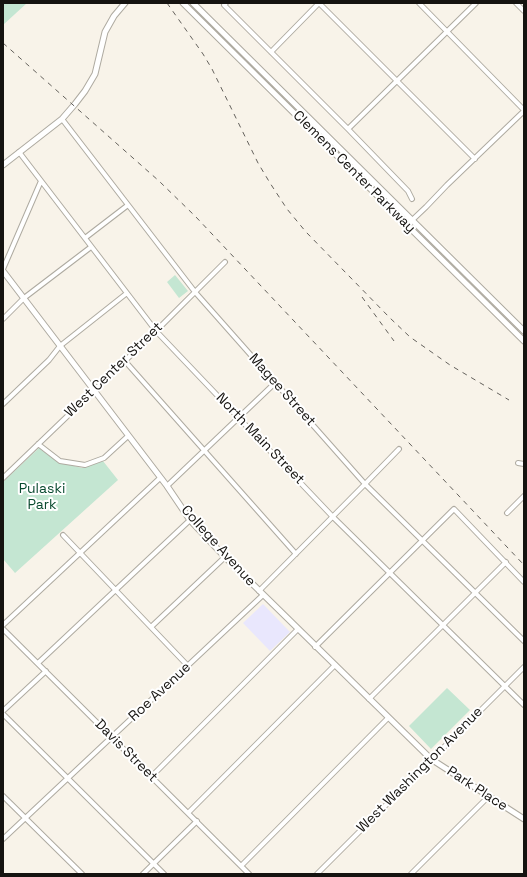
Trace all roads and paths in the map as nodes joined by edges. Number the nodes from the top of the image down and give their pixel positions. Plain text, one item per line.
1 (125, 3) edge
2 (183, 3) edge
3 (193, 3) edge
4 (319, 3) edge
5 (419, 3) edge
6 (476, 3) edge
7 (516, 3) edge
8 (225, 4) edge
9 (524, 11) edge
10 (447, 31) junction
11 (271, 52) junction
12 (397, 82) junction
13 (524, 111) edge
14 (62, 119) junction
15 (348, 129) junction
16 (19, 152) junction
17 (475, 158) junction
18 (3, 165) edge
19 (41, 181) junction
20 (412, 199) dead end
21 (128, 205) junction
22 (412, 220) junction
23 (407, 225) junction
24 (85, 238) junction
25 (91, 246) junction
26 (224, 262) dead end
27 (3, 270) edge
28 (194, 292) junction
29 (127, 293) junction
30 (24, 298) junction
31 (3, 319) edge
32 (156, 331) junction
33 (524, 331) edge
34 (524, 341) edge
35 (60, 346) junction
36 (124, 360) junction
37 (275, 383) junction
38 (93, 390) junction
39 (3, 404) edge
40 (239, 417) junction
41 (128, 436) junction
42 (38, 444) junction
43 (398, 449) dead end
44 (205, 450) junction
45 (518, 463) dead end
46 (524, 464) edge
47 (3, 478) edge
48 (160, 478) junction
49 (366, 484) junction
50 (167, 486) junction
51 (524, 496) edge
52 (507, 513) dead end
53 (334, 517) junction
54 (190, 520) junction
55 (63, 535) dead end
56 (422, 541) junction
57 (80, 553) junction
58 (296, 554) junction
59 (225, 558) junction
60 (506, 562) junction
61 (390, 572) junction
62 (524, 582) edge
63 (116, 590) junction
64 (261, 593) junction
65 (475, 593) junction
66 (3, 625) edge
67 (443, 625) junction
68 (151, 627) junction
69 (3, 629) edge
70 (298, 629) junction
71 (524, 642) edge
72 (315, 647) junction
73 (38, 663) junction
74 (335, 665) junction
75 (188, 666) junction
76 (524, 667) edge
77 (46, 671) junction
78 (505, 686) junction
79 (369, 699) junction
80 (524, 705) edge
81 (3, 712) edge
82 (388, 718) junction
83 (112, 737) junction
84 (430, 759) junction
85 (152, 776) junction
86 (68, 778) junction
87 (3, 796) edge
88 (489, 796) junction
89 (188, 813) junction
90 (26, 818) junction
91 (524, 819) edge
92 (197, 821) junction
93 (3, 838) edge
94 (154, 864) junction
95 (241, 866) junction
96 (82, 874) edge
97 (143, 874) edge
98 (164, 874) edge
99 (249, 874) edge
100 (317, 874) edge
101 (411, 874) edge

1 - 14 main road
2 - 23 main road, Clemens Center Parkway
3 - 22 main road, Clemens Center Parkway
4 - 11 street
4 - 12 street
5 - 10 street
6 - 10 street
7 - 9 street
8 - 11 street
10 - 12 street
10 - 13 street
11 - 15 street
12 - 15 street
12 - 17 street
13 - 17 street
14 - 16 main road
14 - 21 street, Magee Street
15 - 20 street
16 - 18 main road
16 - 19 street, North Main Street
17 - 22 street
19 - 24 street, North Main Street
19 - 27 street
21 - 24 street
21 - 28 street, Magee Street
22 - 23 street
22 - 33 main road, Clemens Center Parkway
23 - 34 main road, Clemens Center Parkway
24 - 25 street, North Main Street
25 - 29 street, North Main Street
25 - 30 street
26 - 28 street, West Center Street
27 - 30 main road, College Avenue
28 - 32 street, West Center Street
28 - 37 street, Magee Street
29 - 32 street, North Main Street
29 - 35 street
30 - 31 street
30 - 35 main road, College Avenue
32 - 36 street, West Center Street
32 - 40 street, North Main Street
35 - 38 main road, College Avenue
35 - 39 street
36 - 38 street, West Center Street
36 - 44 street
37 - 40 street
37 - 49 street, Magee Street
38 - 41 main road, College Avenue
38 - 42 street, West Center Street
40 - 44 street
40 - 53 street, North Main Street
41 - 42 street
41 - 48 main road, College Avenue
42 - 47 street, West Center Street
43 - 49 street, Roe Avenue
44 - 50 street
44 - 58 street
45 - 46 street
48 - 50 main road, College Avenue
48 - 57 street
49 - 53 street, Roe Avenue
49 - 56 street, Magee Street
50 - 54 main road, College Avenue
51 - 52 street
53 - 58 street, Roe Avenue
53 - 61 street, North Main Street
54 - 59 main road, College Avenue
54 - 63 street
55 - 57 street
56 - 60 street
56 - 61 street
56 - 65 street, Magee Street
57 - 63 street
57 - 66 street
58 - 64 street, Roe Avenue
59 - 64 main road, College Avenue
59 - 68 street
60 - 62 street
60 - 65 street
61 - 67 street, North Main Street
61 - 72 street
63 - 68 street
63 - 73 street
64 - 70 main road, College Avenue
64 - 75 street, Roe Avenue
65 - 67 street
65 - 71 street, Magee Street
67 - 78 street, North Main Street
67 - 79 street
68 - 75 street
69 - 73 street, Davis Street
70 - 72 main road, College Avenue
70 - 85 street
72 - 74 main road, College Avenue
73 - 77 street, Davis Street
74 - 79 main road, College Avenue
74 - 89 street
75 - 83 street, Roe Avenue
76 - 78 street, West Washington Avenue
77 - 81 street
77 - 83 street, Davis Street
78 - 80 street, North Main Street
78 - 84 street, West Washington Avenue
79 - 82 main road, College Avenue
81 - 86 street
82 - 84 main road, College Avenue
82 - 95 street
83 - 85 street, Davis Street
83 - 86 street, Roe Avenue
84 - 88 main road, Park Place
84 - 100 street, West Washington Avenue
85 - 89 street, Davis Street
86 - 90 street, Roe Avenue
86 - 94 street
87 - 90 street
88 - 91 main road, Park Place
88 - 101 street
89 - 92 street, Davis Street
90 - 93 street, Roe Avenue
90 - 96 street
92 - 94 street
92 - 95 street, Davis Street
94 - 97 street
94 - 98 street
95 - 99 street, Davis Street

